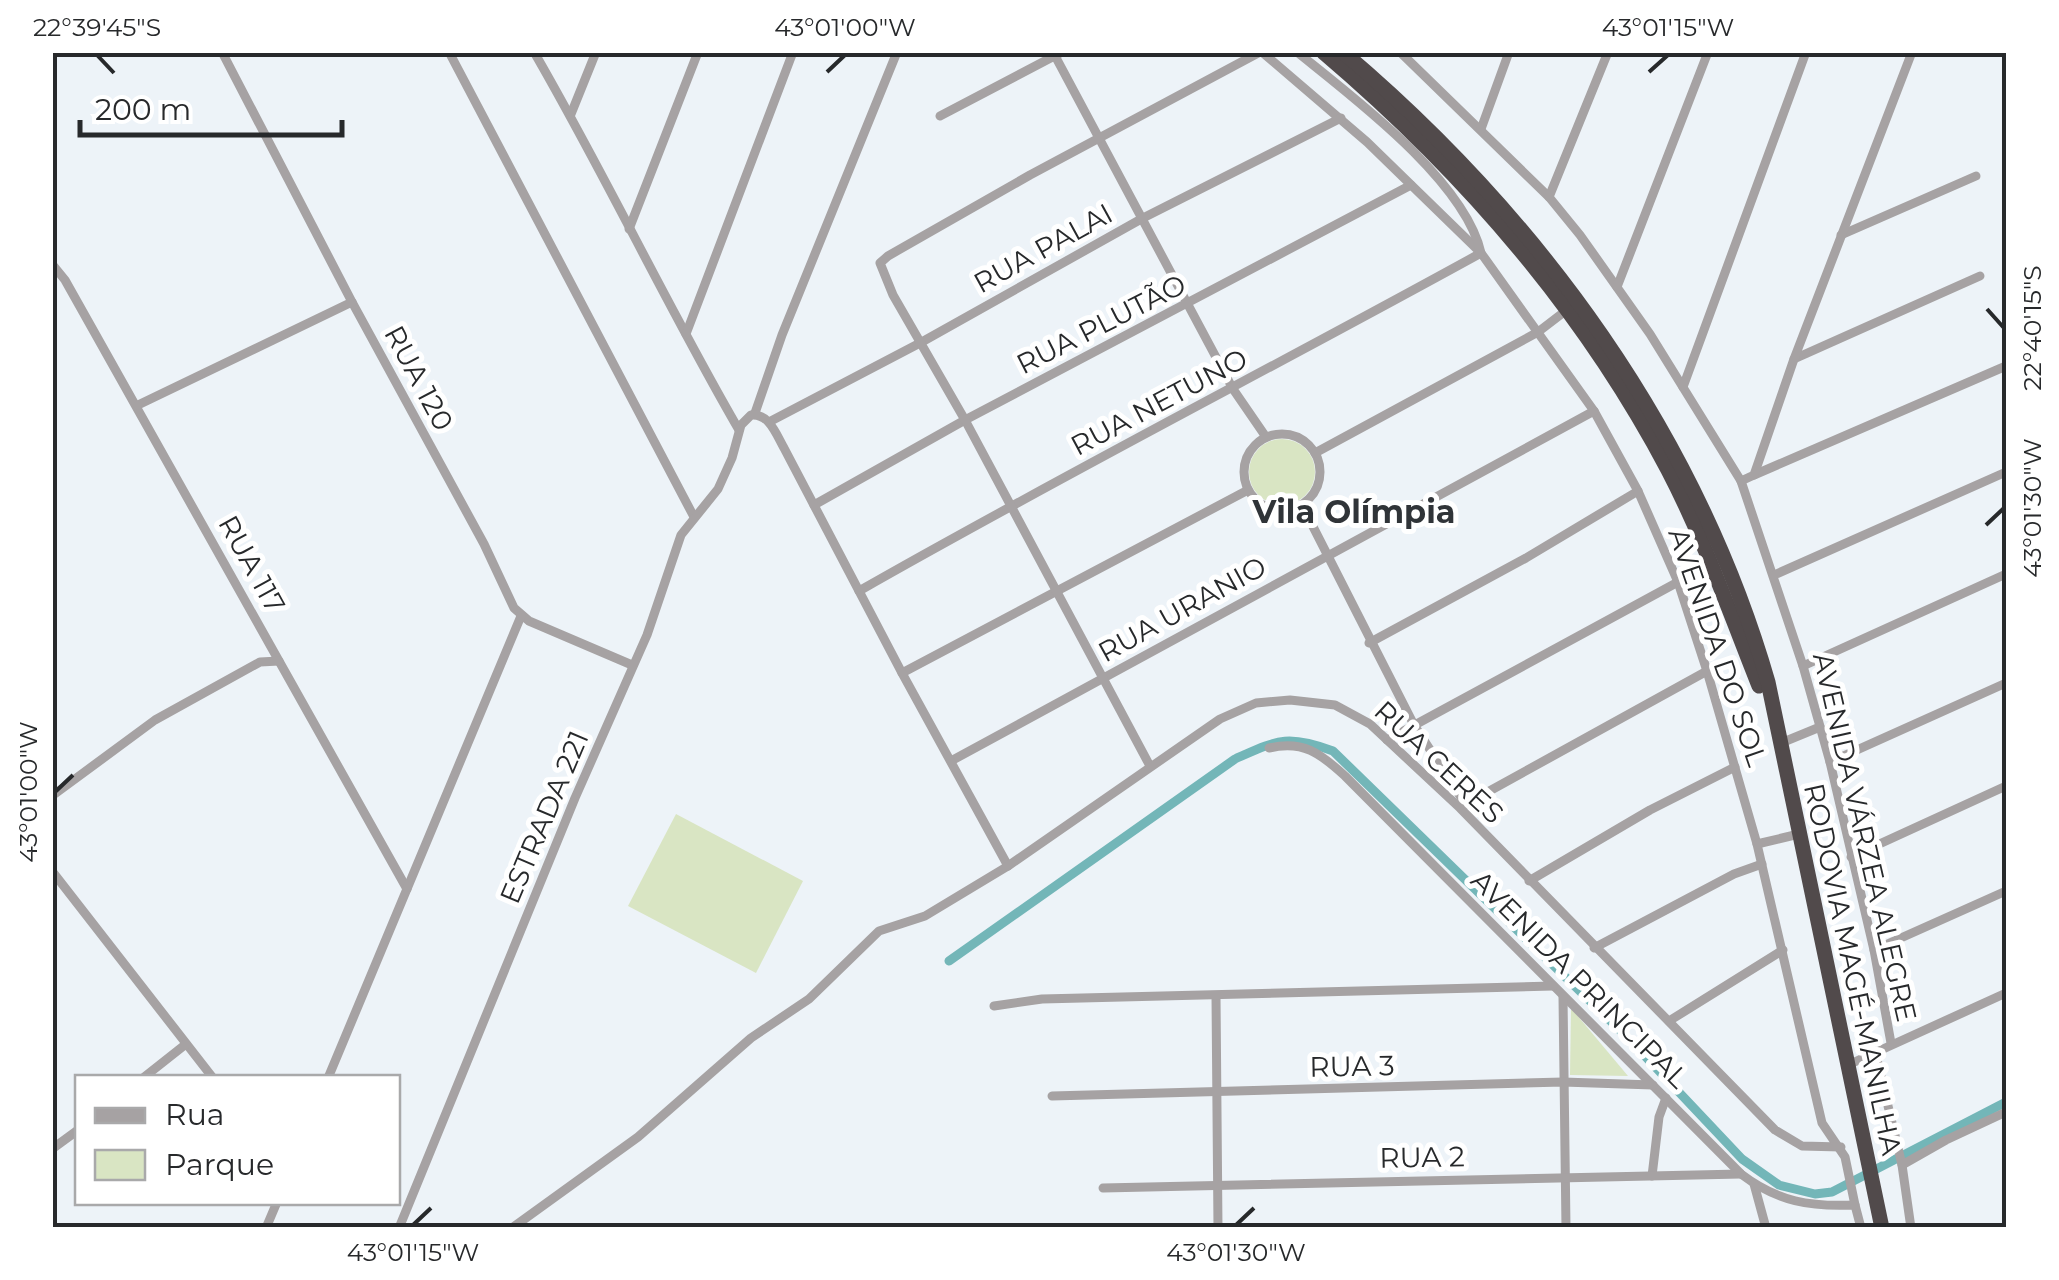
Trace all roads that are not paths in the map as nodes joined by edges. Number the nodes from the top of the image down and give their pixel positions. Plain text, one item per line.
1 (222, 52) edge
2 (449, 52) edge
3 (534, 52) edge
4 (596, 52) edge
5 (698, 52) edge
6 (794, 52) edge
7 (897, 52) edge
8 (1261, 52) edge
9 (1297, 52) edge
10 (1323, 52) edge
11 (1343, 52) edge
12 (1509, 52) edge
13 (1608, 52) edge
14 (1708, 52) edge
15 (1806, 52) edge
16 (1912, 52) edge
17 (1057, 54) edge
18 (1402, 54) edge
19 (571, 114) junction
20 (940, 116) dead end
21 (1341, 118) junction
22 (1482, 129) junction
23 (1100, 137) junction
24 (1976, 176) dead end
25 (1410, 184) junction
26 (1549, 197) junction
27 (1143, 218) junction
28 (629, 230) junction
29 (1841, 235) junction
30 (1481, 253) junction
31 (52, 264) edge
32 (1980, 276) dead end
33 (1617, 287) junction
34 (352, 302) junction
35 (1188, 305) junction
36 (1568, 309) junction
37 (1538, 332) junction
38 (686, 334) junction
39 (920, 343) junction
40 (1794, 359) junction
41 (2006, 366) edge
42 (1683, 387) junction
43 (1234, 389) junction
44 (138, 405) junction
45 (1594, 411) junction
46 (755, 414) junction
47 (966, 420) junction
48 (769, 422) junction
49 (739, 430) junction
50 (1266, 437) junction
51 (1315, 453) junction
52 (2006, 472) edge
53 (1754, 475) junction
54 (1741, 480) junction
55 (1248, 490) junction
56 (1638, 491) junction
57 (814, 505) junction
58 (1010, 505) junction
59 (1302, 506) junction
60 (694, 517) junction
61 (1326, 557) junction
62 (2006, 574) edge
63 (1774, 575) junction
64 (1678, 582) junction
65 (859, 590) junction
66 (1056, 593) junction
67 (521, 616) junction
68 (1369, 643) junction
69 (280, 662) junction
70 (632, 665) junction
71 (1803, 666) junction
72 (1707, 671) junction
73 (902, 674) junction
74 (1101, 680) junction
75 (2006, 683) edge
76 (1775, 721) junction
77 (1414, 725) junction
78 (1820, 727) junction
79 (1387, 740) junction
80 (1780, 743) junction
81 (1269, 748) dead end
82 (951, 761) junction
83 (1830, 762) junction
84 (1150, 766) junction
85 (1735, 767) junction
86 (2006, 786) edge
87 (52, 796) edge
88 (1463, 806) junction
89 (1799, 834) junction
90 (1757, 844) junction
91 (1851, 857) junction
92 (1762, 864) junction
93 (1008, 866) junction
94 (52, 870) edge
95 (1529, 881) junction
96 (407, 888) junction
97 (2006, 890) edge
98 (1594, 948) junction
99 (1783, 950) junction
100 (1874, 950) junction
101 (1553, 986) junction
102 (2006, 993) edge
103 (1216, 996) junction
104 (1564, 997) junction
105 (994, 1006) dead end
106 (1669, 1021) junction
107 (1891, 1043) junction
108 (186, 1044) junction
109 (1875, 1051) junction
110 (1848, 1065) junction
111 (147, 1075) edge
112 (211, 1075) edge
113 (329, 1075) edge
114 (1563, 1082) junction
115 (1653, 1085) junction
116 (1218, 1090) junction
117 (1052, 1096) dead end
118 (1666, 1098) junction
119 (2006, 1112) edge
120 (75, 1132) edge
121 (52, 1150) edge
122 (1843, 1152) junction
123 (1902, 1162) junction
124 (1741, 1174) junction
125 (1652, 1176) junction
126 (1567, 1179) junction
127 (1754, 1184) junction
128 (1218, 1185) junction
129 (1102, 1188) dead end
130 (1855, 1205) junction
131 (399, 1228) edge
132 (512, 1228) edge
133 (1218, 1228) edge
134 (1566, 1228) edge
135 (1766, 1228) edge
136 (1861, 1228) edge
137 (1882, 1228) edge
138 (1911, 1228) edge

1 - 34 street, RUA 120
2 - 60 street
3 - 19 street
4 - 19 street
5 - 28 street
6 - 38 street
7 - 46 street
8 - 21 street, AVENIDA DO SOL
8 - 23 street
9 - 30 street
10 - 36 highway, RODOVIA MAGÉ-MANILHA
11 - 76 highway, RODOVIA MAGÉ-MANILHA
12 - 22 street
13 - 26 street
14 - 33 street
15 - 42 street
16 - 29 street
17 - 20 street
17 - 23 street
18 - 22 street, AVENIDA VÁRZEA ALEGRE
19 - 28 street
21 - 25 street, AVENIDA DO SOL
21 - 27 street, RUA PALAI
22 - 26 street, AVENIDA VÁRZEA ALEGRE
23 - 27 street
23 - 39 street
24 - 29 street
25 - 30 street, AVENIDA DO SOL
25 - 35 street, RUA PLUTÃO
26 - 33 street, AVENIDA VÁRZEA ALEGRE
27 - 35 street
27 - 39 street, RUA PALAI
28 - 38 street
29 - 40 street
30 - 37 street, AVENIDA DO SOL
30 - 43 street, RUA NETUNO
31 - 44 street, RUA 117
32 - 40 street
33 - 42 street, AVENIDA VÁRZEA ALEGRE
34 - 44 street
34 - 67 street, RUA 120
35 - 43 street
35 - 47 street, RUA PLUTÃO
36 - 37 street
36 - 76 highway, RODOVIA MAGÉ-MANILHA
37 - 45 street, AVENIDA DO SOL
37 - 51 street
38 - 49 street
39 - 47 street
39 - 48 street, RUA PALAI
40 - 53 street
41 - 53 street
42 - 54 street, AVENIDA VÁRZEA ALEGRE
43 - 50 street
43 - 58 street, RUA NETUNO
44 - 69 street, RUA 117
45 - 56 street, AVENIDA DO SOL
45 - 61 street, RUA URANIO
46 - 48 street
46 - 49 street
47 - 57 street, RUA PLUTÃO
47 - 58 street
48 - 57 street
49 - 60 street, ESTRADA 221
50 - 51 street
50 - 55 street
51 - 59 street
52 - 63 street
53 - 54 street
54 - 63 street, AVENIDA VÁRZEA ALEGRE
55 - 59 street
55 - 66 street
56 - 64 street, AVENIDA DO SOL
56 - 68 street
57 - 65 street
58 - 65 street, RUA NETUNO
58 - 66 street
59 - 61 street
60 - 70 street, ESTRADA 221
61 - 68 street
61 - 74 street, RUA URANIO
62 - 71 street
63 - 71 street, AVENIDA VÁRZEA ALEGRE
64 - 72 street, AVENIDA DO SOL
64 - 77 street
65 - 73 street
66 - 73 street
66 - 74 street
67 - 70 street
67 - 96 street
68 - 77 street
69 - 87 street
69 - 96 street, RUA 117
70 - 131 street, ESTRADA 221
71 - 78 street, AVENIDA VÁRZEA ALEGRE
72 - 85 street, AVENIDA DO SOL
72 - 88 street
73 - 82 street
74 - 82 street, RUA URANIO
74 - 84 street
75 - 83 street
76 - 80 highway, RODOVIA MAGÉ-MANILHA
77 - 79 street
77 - 88 street
78 - 80 street
78 - 83 street, AVENIDA VÁRZEA ALEGRE
79 - 84 street, RUA CERES
79 - 88 street, RUA CERES
80 - 89 highway, RODOVIA MAGÉ-MANILHA
81 - 101 street, AVENIDA PRINCIPAL
82 - 93 street
83 - 91 street, AVENIDA VÁRZEA ALEGRE
84 - 93 street, RUA CERES
85 - 90 street, AVENIDA DO SOL
85 - 95 street
86 - 91 street
88 - 95 street, RUA CERES
89 - 90 street
89 - 110 highway, RODOVIA MAGÉ-MANILHA
90 - 92 street, AVENIDA DO SOL
91 - 100 street, AVENIDA VÁRZEA ALEGRE
92 - 98 street
92 - 99 street, AVENIDA DO SOL
93 - 132 street, RUA CERES
94 - 108 street
95 - 98 street, RUA CERES
96 - 113 street
97 - 100 street
98 - 106 street, RUA CERES
99 - 106 street
99 - 122 street, AVENIDA DO SOL
100 - 107 street, AVENIDA VÁRZEA ALEGRE
101 - 103 street
101 - 104 street, AVENIDA PRINCIPAL
102 - 107 street
103 - 105 street
103 - 116 street
104 - 114 street
104 - 115 street, AVENIDA PRINCIPAL
106 - 122 street, RUA CERES
107 - 109 street
108 - 111 street
108 - 112 street
109 - 110 street
109 - 123 street
110 - 137 highway, RODOVIA MAGÉ-MANILHA
114 - 115 street, RUA 3
114 - 116 street, RUA 3
114 - 126 street
115 - 118 street, AVENIDA PRINCIPAL
116 - 117 street, RUA 3
116 - 128 street
118 - 124 street, AVENIDA PRINCIPAL
118 - 125 street
119 - 123 street
120 - 121 street
122 - 130 street, AVENIDA DO SOL
123 - 138 street
124 - 125 street, RUA 2
124 - 127 street, AVENIDA PRINCIPAL
125 - 126 street, RUA 2
126 - 128 street, RUA 2
126 - 134 street
127 - 130 street, AVENIDA PRINCIPAL
127 - 135 street
128 - 129 street, RUA 2
128 - 133 street
130 - 136 street

